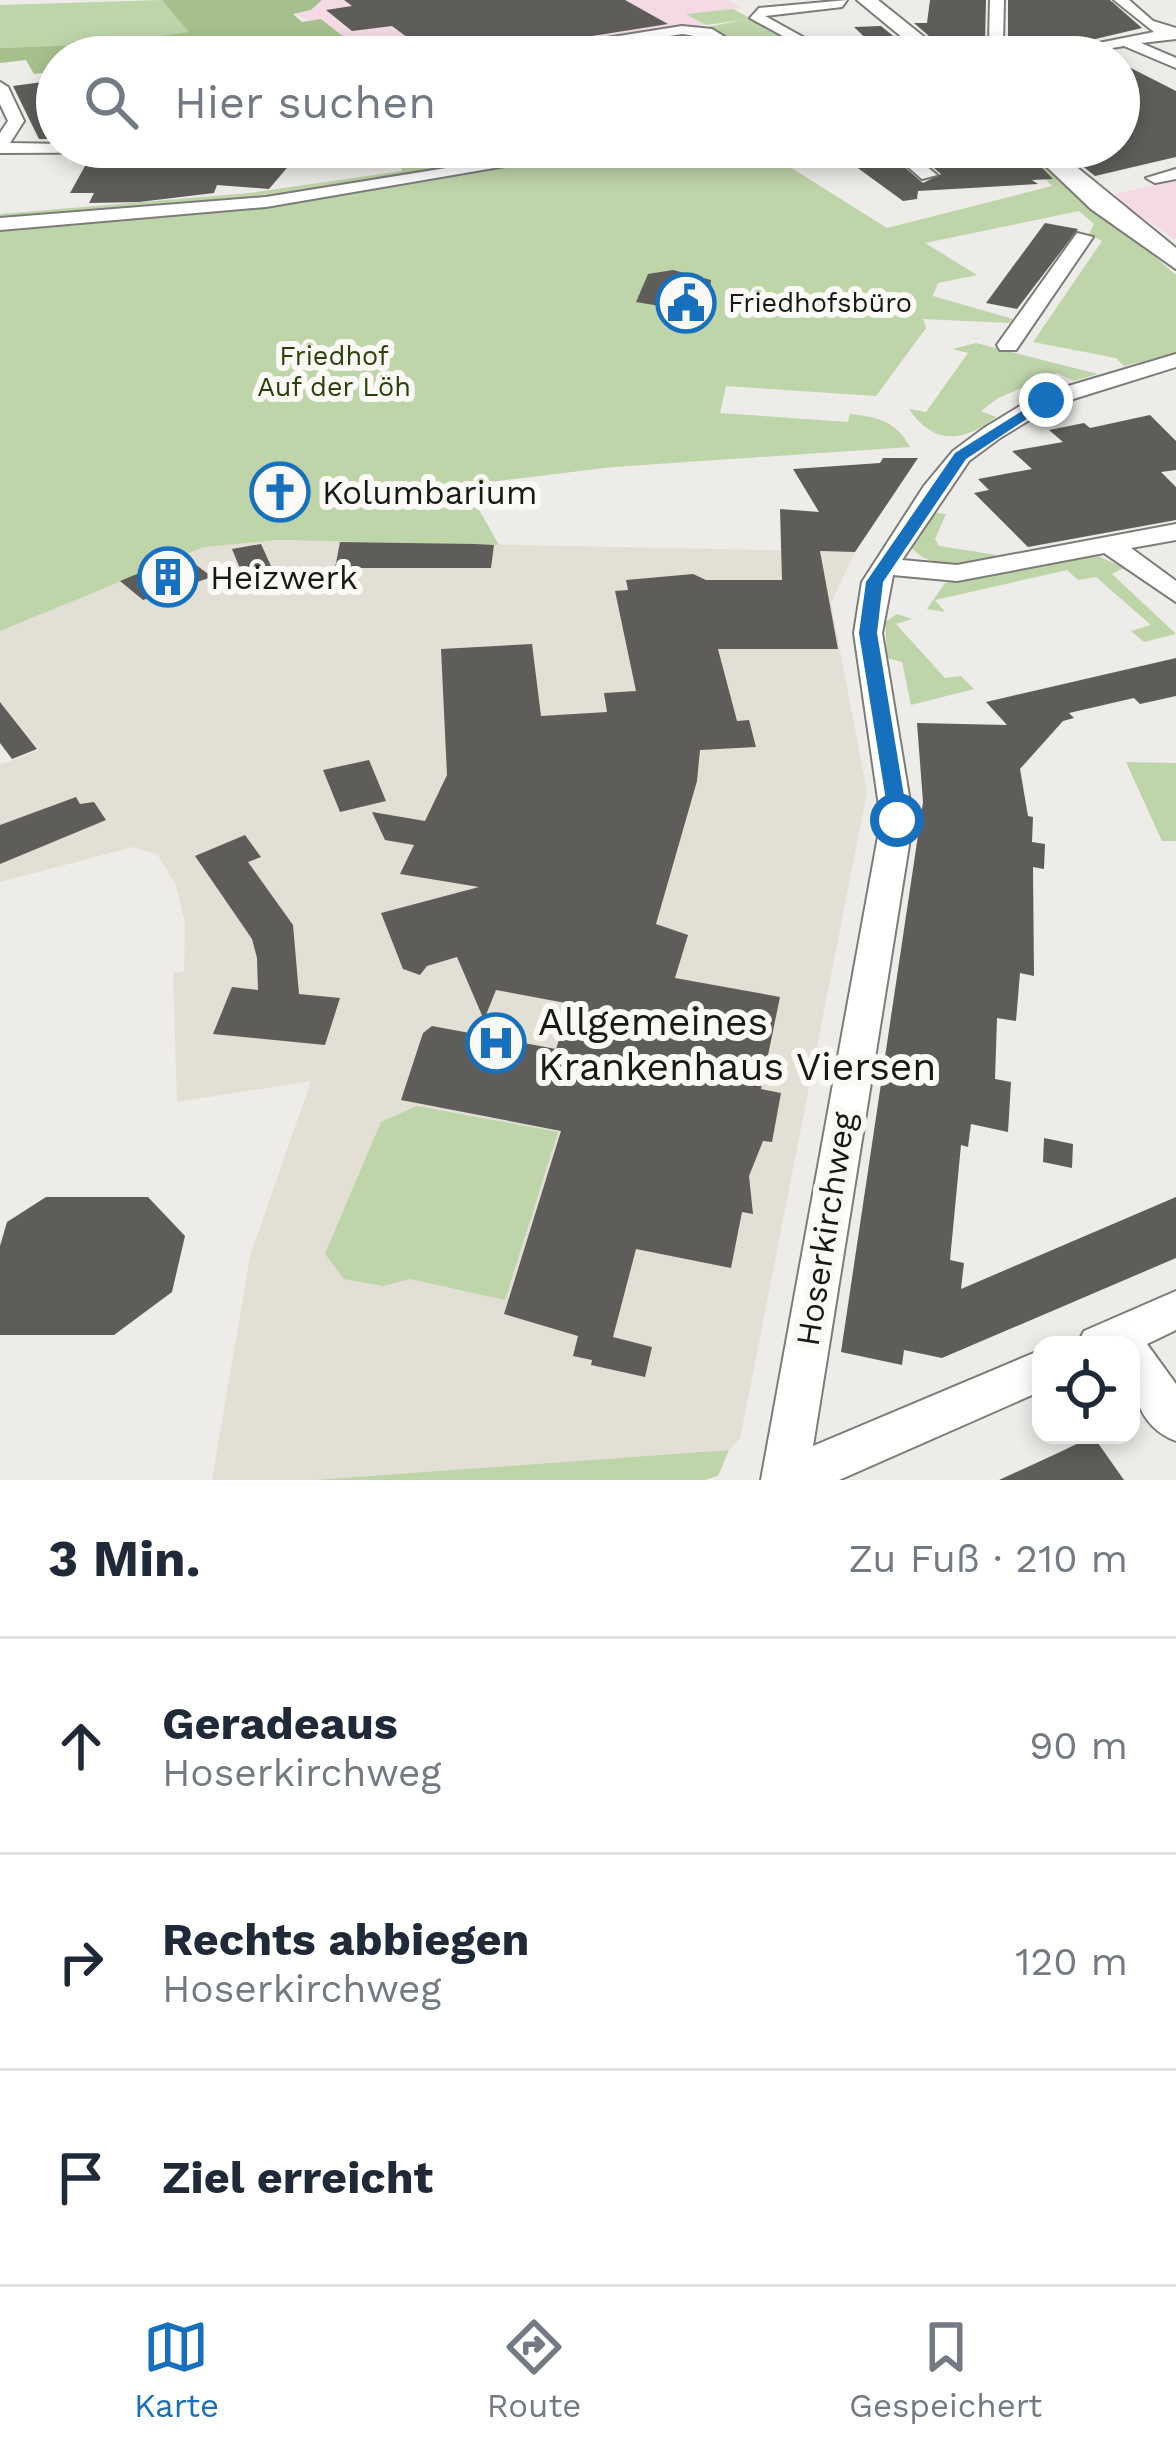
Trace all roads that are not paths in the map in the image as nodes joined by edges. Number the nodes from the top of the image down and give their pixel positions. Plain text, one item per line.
1 (866, 0) edge
2 (997, 0) edge
3 (1120, 0) edge
4 (842, 3) edge
5 (1174, 34) edge
6 (644, 36) edge
7 (714, 36) edge
8 (792, 36) edge
9 (912, 36) edge
10 (996, 36) edge
11 (1140, 39) edge
12 (1140, 47) edge
13 (1176, 64) edge
14 (0, 87) edge
15 (0, 146) edge
16 (36, 146) edge
17 (477, 168) edge
18 (919, 168) edge
19 (1061, 168) edge
20 (1176, 174) edge
21 (928, 175) dead end
22 (1155, 178) dead end
23 (0, 224) edge
24 (1084, 238) dead end
25 (1176, 261) edge
26 (1008, 344) dead end
27 (1176, 360) edge
28 (1167, 533) edge
29 (1110, 545) junction
30 (885, 566) junction
31 (1176, 595) edge
32 (1176, 1310) edge
33 (1133, 1336) edge
34 (1032, 1374) edge
35 (1140, 1375) edge
36 (1176, 1420) edge
37 (785, 1480) edge

1 - 9 main road
2 - 10 street
3 - 5 street
4 - 8 street
5 - 11 street
6 - 7 street
12 - 13 street
14 - 15 street
15 - 16 street
17 - 23 street
18 - 21 street
19 - 25 main road
20 - 22 street
24 - 26 street
27 - 30 street, Hoserkirchweg
28 - 29 street
29 - 30 street
29 - 31 street
30 - 37 street, Hoserkirchweg
32 - 33 street
34 - 37 street
35 - 36 street

